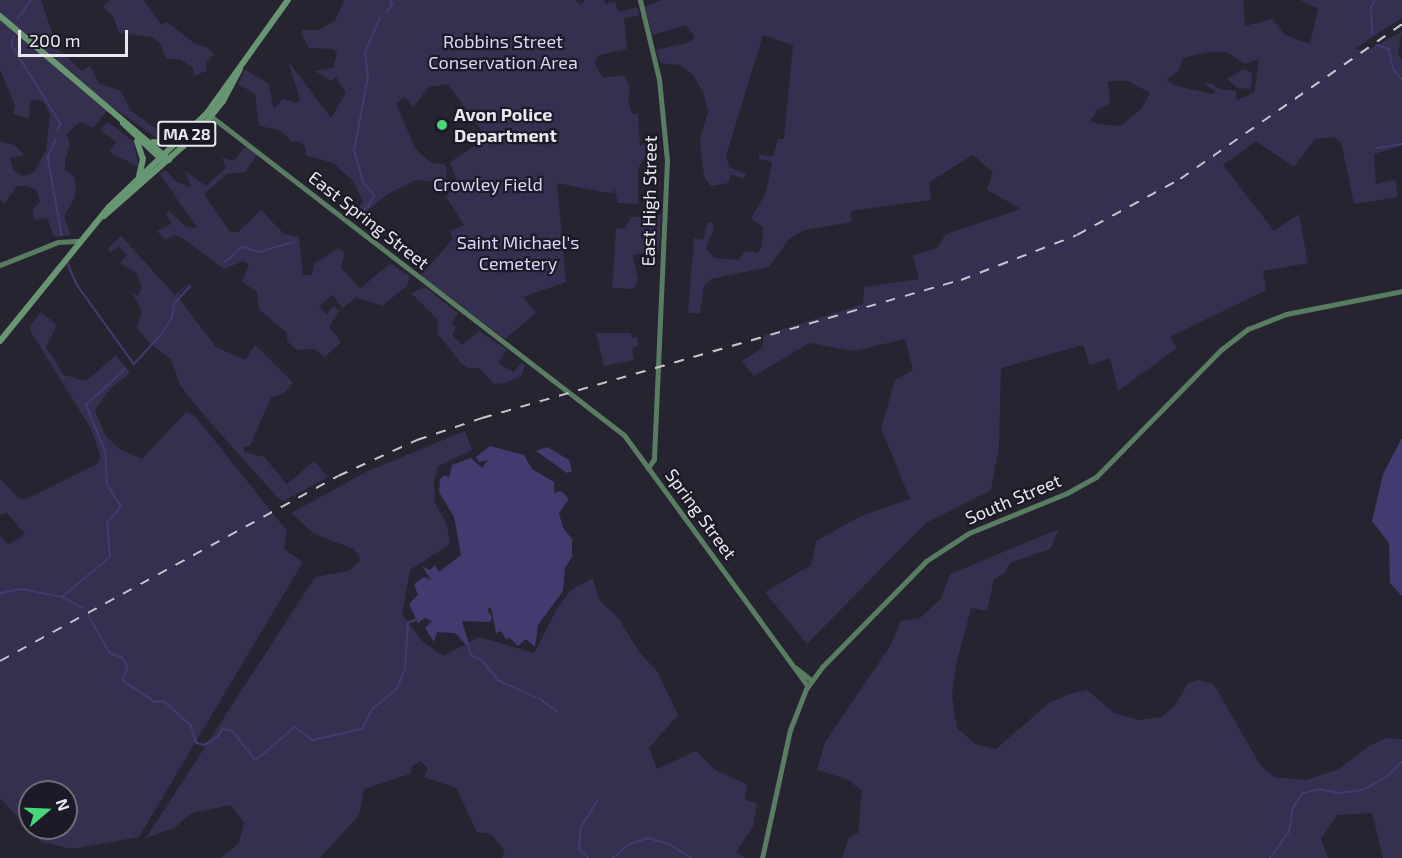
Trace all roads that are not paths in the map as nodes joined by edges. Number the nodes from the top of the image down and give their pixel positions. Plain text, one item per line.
1 (288, 0) edge
2 (640, 0) edge
3 (0, 16) edge
4 (209, 114) junction
5 (121, 120) junction
6 (127, 129) junction
7 (143, 136) junction
8 (178, 143) junction
9 (165, 159) junction
10 (137, 180) junction
11 (103, 216) junction
12 (80, 241) junction
13 (0, 265) edge
14 (1402, 291) edge
15 (0, 341) edge
16 (570, 393) joint
17 (648, 468) junction
18 (809, 683) junction
19 (762, 858) edge

1 - 4 main road, MA 28
2 - 17 main road, East High Street
3 - 5 main road
4 - 8 main road, MA 28
4 - 9 main road, MA 28
4 - 16 main road, East Spring Street
5 - 6 main road
5 - 7 main road
6 - 9 main road
6 - 10 main road
7 - 8 main road
7 - 9 main road
8 - 9 main road, MA 28
9 - 10 main road, MA 28
9 - 11 main road, MA 28
10 - 11 main road, MA 28
11 - 12 main road, MA 28
12 - 13 main road
12 - 15 main road, MA 28
14 - 18 main road, South Street
16 - 17 main road, Spring Street
17 - 18 main road, Spring Street
18 - 19 main road, South Street

